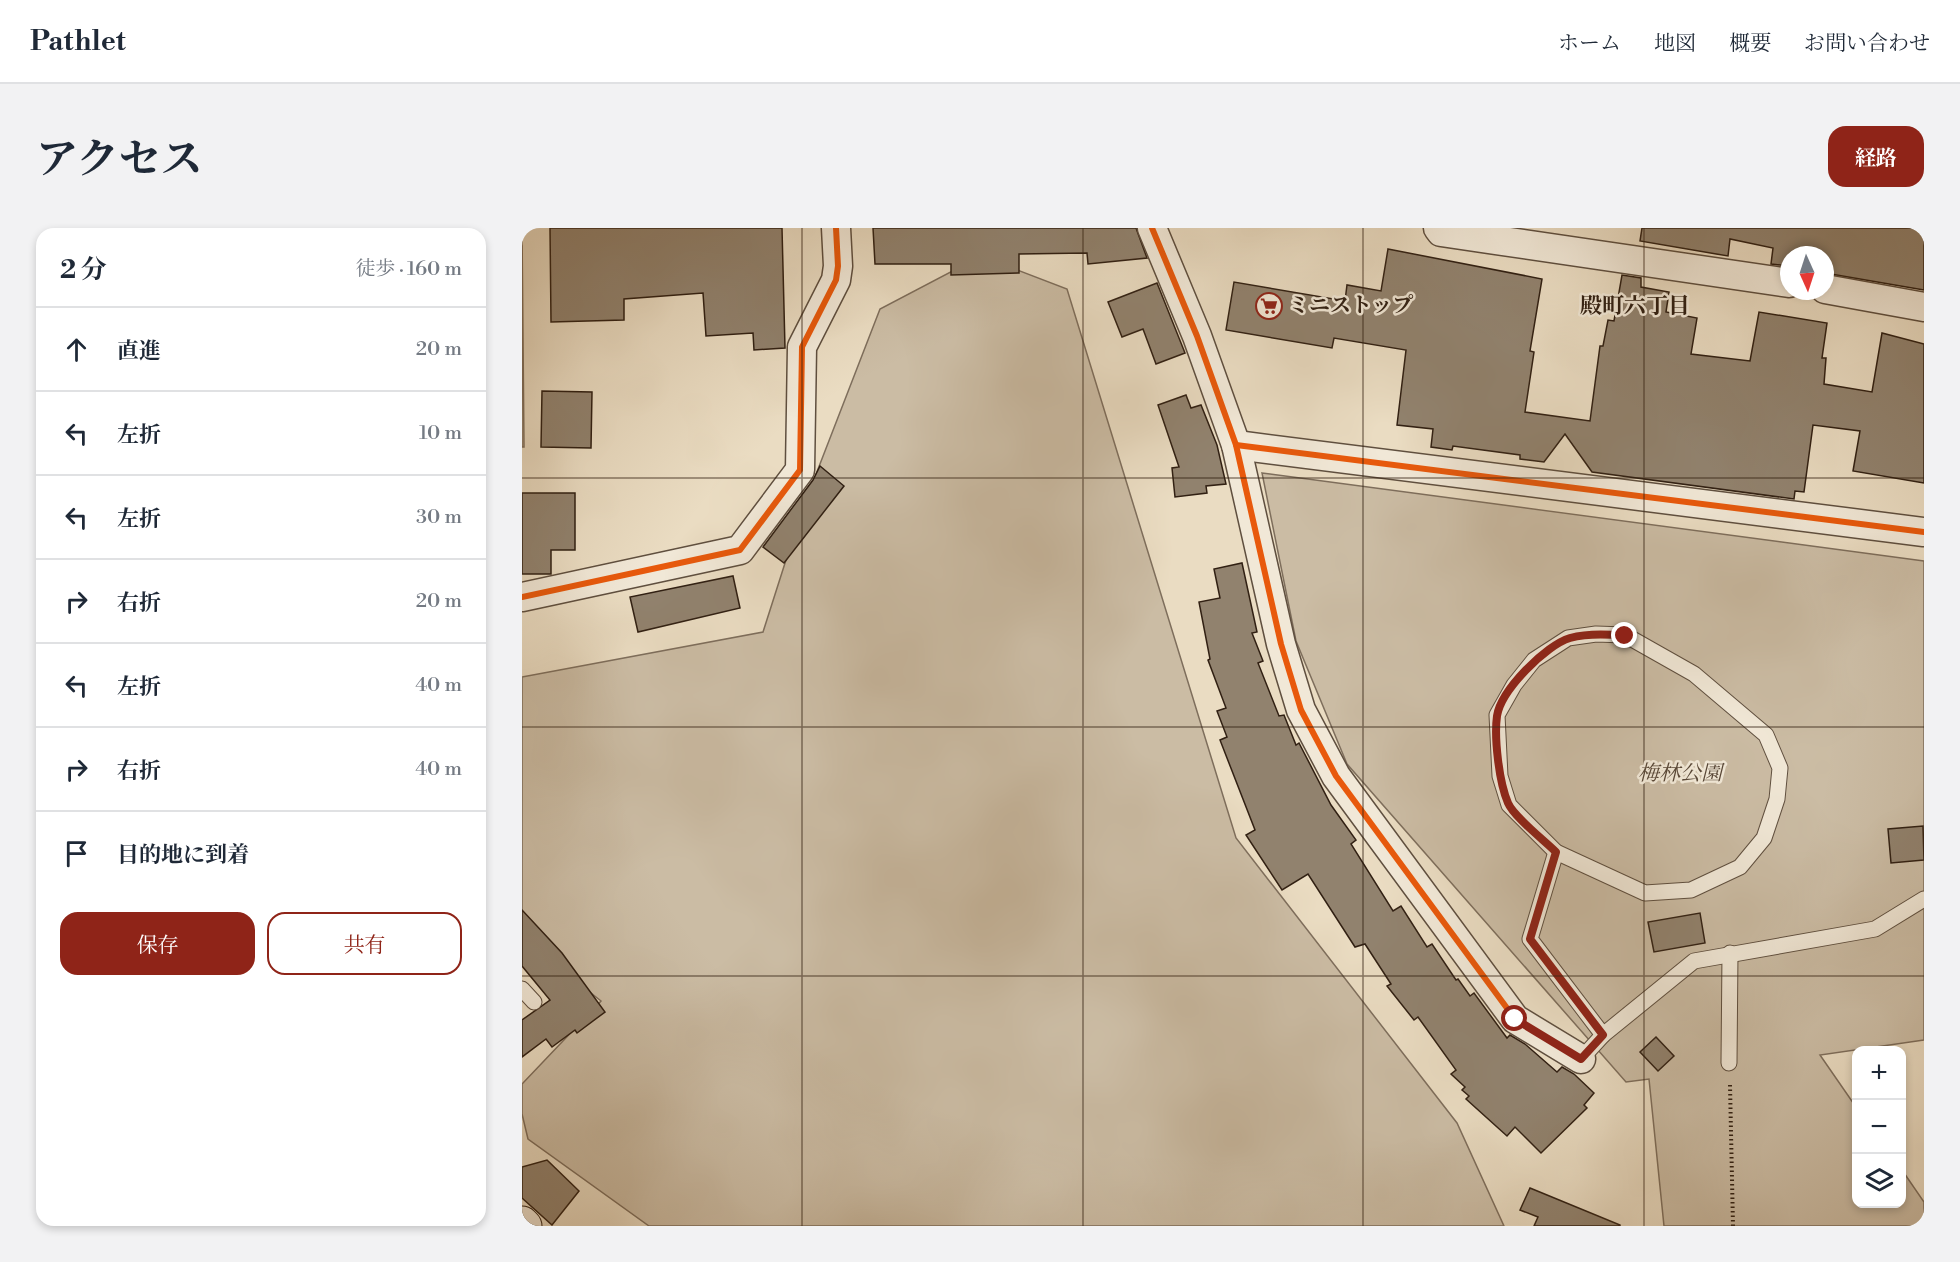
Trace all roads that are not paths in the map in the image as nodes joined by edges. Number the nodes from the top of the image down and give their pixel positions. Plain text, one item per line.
1 (836, 228) edge
2 (1152, 228) edge
3 (1438, 228) edge
4 (1780, 282) edge
5 (1834, 291) edge
6 (1924, 307) edge
7 (1236, 445) junction
8 (1924, 532) edge
9 (522, 597) edge
10 (1556, 852) junction
11 (1924, 898) edge
12 (1730, 953) junction
13 (522, 989) edge
14 (534, 1002) dead end
15 (1603, 1035) junction
16 (1581, 1059) joint
17 (1729, 1063) road end

1 - 9 street
2 - 7 street
3 - 4 street
5 - 6 street
7 - 8 street
7 - 16 street
10 - 10 lane
10 - 15 lane
11 - 12 lane
12 - 15 lane
12 - 17 lane
13 - 14 lane
15 - 16 lane

